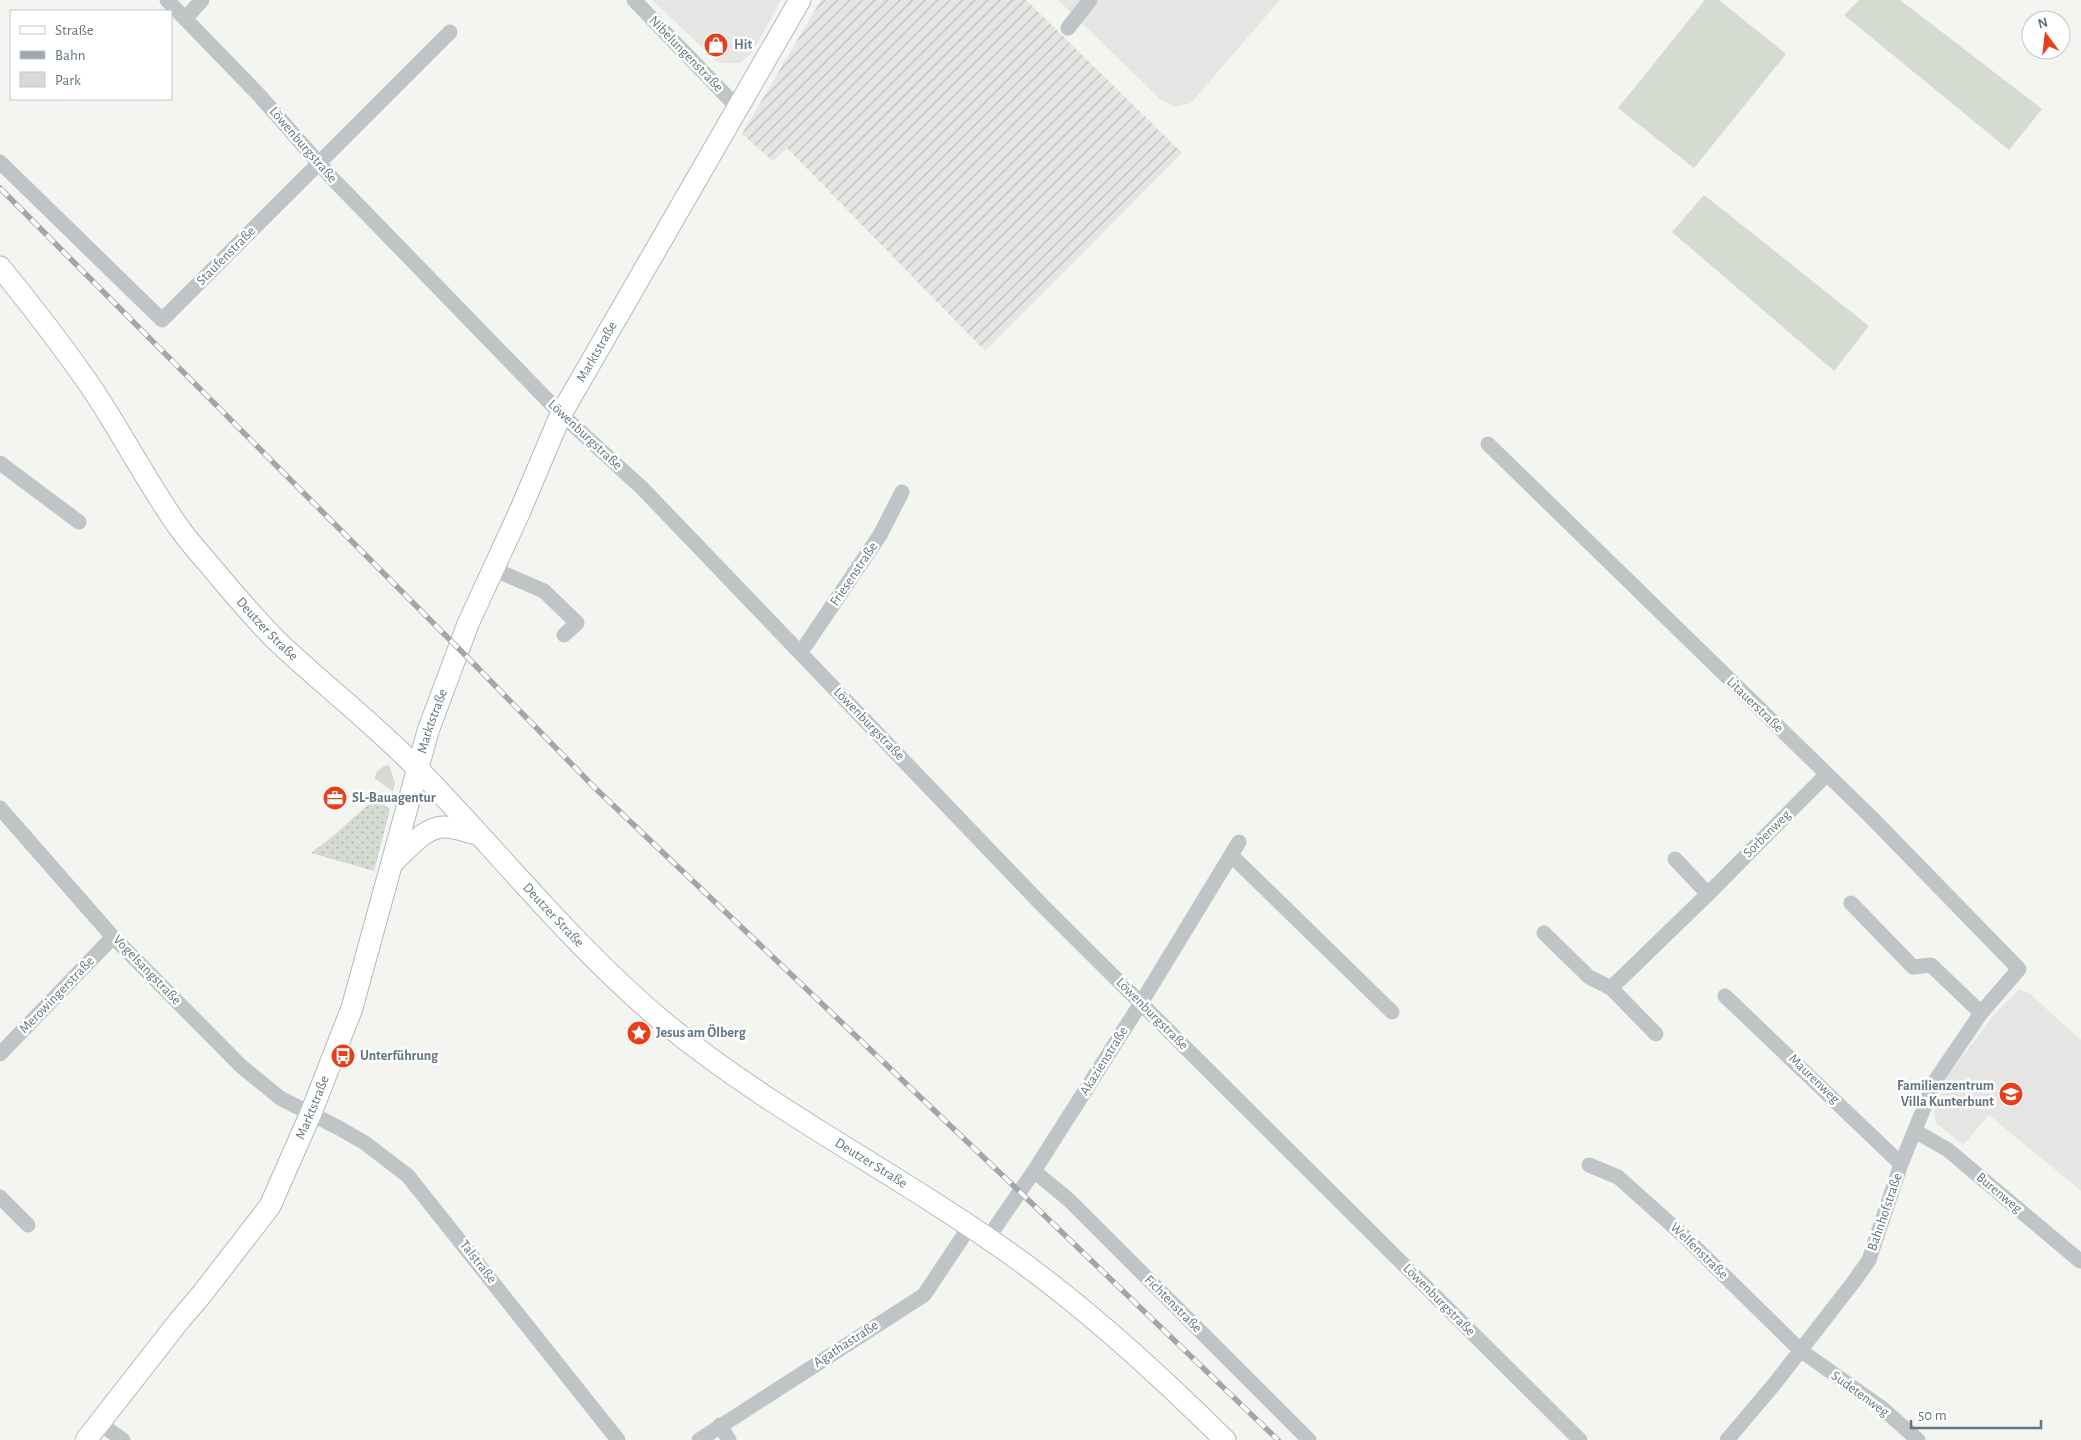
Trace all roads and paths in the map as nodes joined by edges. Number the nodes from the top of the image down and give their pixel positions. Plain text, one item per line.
1 (167, 0) edge
2 (202, 0) edge
3 (634, 0) edge
4 (800, 0) edge
5 (1090, 0) edge
6 (186, 19) junction
7 (1068, 28) dead end
8 (450, 32) dead end
9 (737, 107) junction
10 (0, 162) edge
11 (320, 162) junction
12 (0, 268) edge
13 (561, 414) junction
14 (1488, 444) dead end
15 (0, 463) edge
16 (902, 492) dead end
17 (79, 522) dead end
18 (493, 568) junction
19 (564, 635) dead end
20 (801, 652) junction
21 (417, 768) junction
22 (1827, 774) junction
23 (0, 808) edge
24 (477, 834) junction
25 (1239, 842) dead end
26 (1231, 855) junction
27 (1675, 859) dead end
28 (393, 862) junction
29 (1708, 894) junction
30 (1851, 903) dead end
31 (1544, 933) dead end
32 (113, 936) junction
33 (2019, 968) joint
34 (1611, 988) junction
35 (1725, 996) dead end
36 (1140, 1003) junction
37 (1392, 1012) dead end
38 (1981, 1013) junction
39 (1656, 1034) dead end
40 (0, 1054) edge
41 (311, 1113) junction
42 (1915, 1131) junction
43 (1901, 1164) junction
44 (1589, 1165) dead end
45 (1034, 1172) junction
46 (0, 1197) edge
47 (28, 1225) dead end
48 (970, 1226) junction
49 (988, 1238) junction
50 (2080, 1261) edge
51 (1800, 1350) junction
52 (98, 1422) junction
53 (720, 1425) junction
54 (86, 1440) edge
55 (123, 1440) edge
56 (618, 1440) edge
57 (699, 1440) edge
58 (729, 1440) edge
59 (1225, 1440) edge
60 (1309, 1440) edge
61 (1580, 1440) edge
62 (1727, 1440) edge
63 (1918, 1440) edge

1 - 6 street, Löwenburgstraße
2 - 6 street
3 - 9 street, Nibelungenstraße
4 - 9 main road, Marktstraße
5 - 7 street
6 - 11 street, Löwenburgstraße
8 - 11 street, Staufenstraße
9 - 13 main road, Marktstraße
10 - 11 street, Staufenstraße
11 - 13 street, Löwenburgstraße
12 - 21 main road, Deutzer Straße
13 - 18 main road, Marktstraße
13 - 20 street, Löwenburgstraße
14 - 22 street, Litauerstraße
15 - 17 street
16 - 20 street, Friesenstraße
18 - 19 street
18 - 21 main road, Marktstraße
20 - 36 street, Löwenburgstraße
21 - 24 main road, Deutzer Straße
21 - 28 main road, Marktstraße
22 - 29 street, Sorbenweg
22 - 33 street, Litauerstraße
23 - 32 street, Vogelsangstraße
24 - 28 main road
24 - 48 main road, Deutzer Straße
25 - 26 street, Akazienstraße
26 - 36 street, Akazienstraße
26 - 37 street
27 - 29 street
28 - 41 main road, Marktstraße
29 - 34 street, Sorbenweg
30 - 38 street
31 - 34 street
32 - 40 street, Merowingerstraße
32 - 41 street, Vogelsangstraße
33 - 38 street, Bahnhofstraße
34 - 39 street
35 - 43 street, Maurenweg
36 - 45 street, Akazienstraße
36 - 61 street, Löwenburgstraße
38 - 42 street, Bahnhofstraße
41 - 52 main road, Marktstraße
41 - 56 street, Talstraße
42 - 43 street, Bahnhofstraße
42 - 50 street, Burenweg
43 - 51 street, Bahnhofstraße
44 - 51 street, Welfenstraße
45 - 49 street, Akazienstraße
45 - 60 street, Fichtenstraße
46 - 47 street
48 - 49 main road, Deutzer Straße
48 - 53 street, Agathastraße
49 - 59 main road, Deutzer Straße
51 - 62 street, Bahnhofstraße
51 - 63 street, Sudetenweg
52 - 54 main road, Marktstraße
52 - 55 street
53 - 57 street, Agathastraße
53 - 58 street

